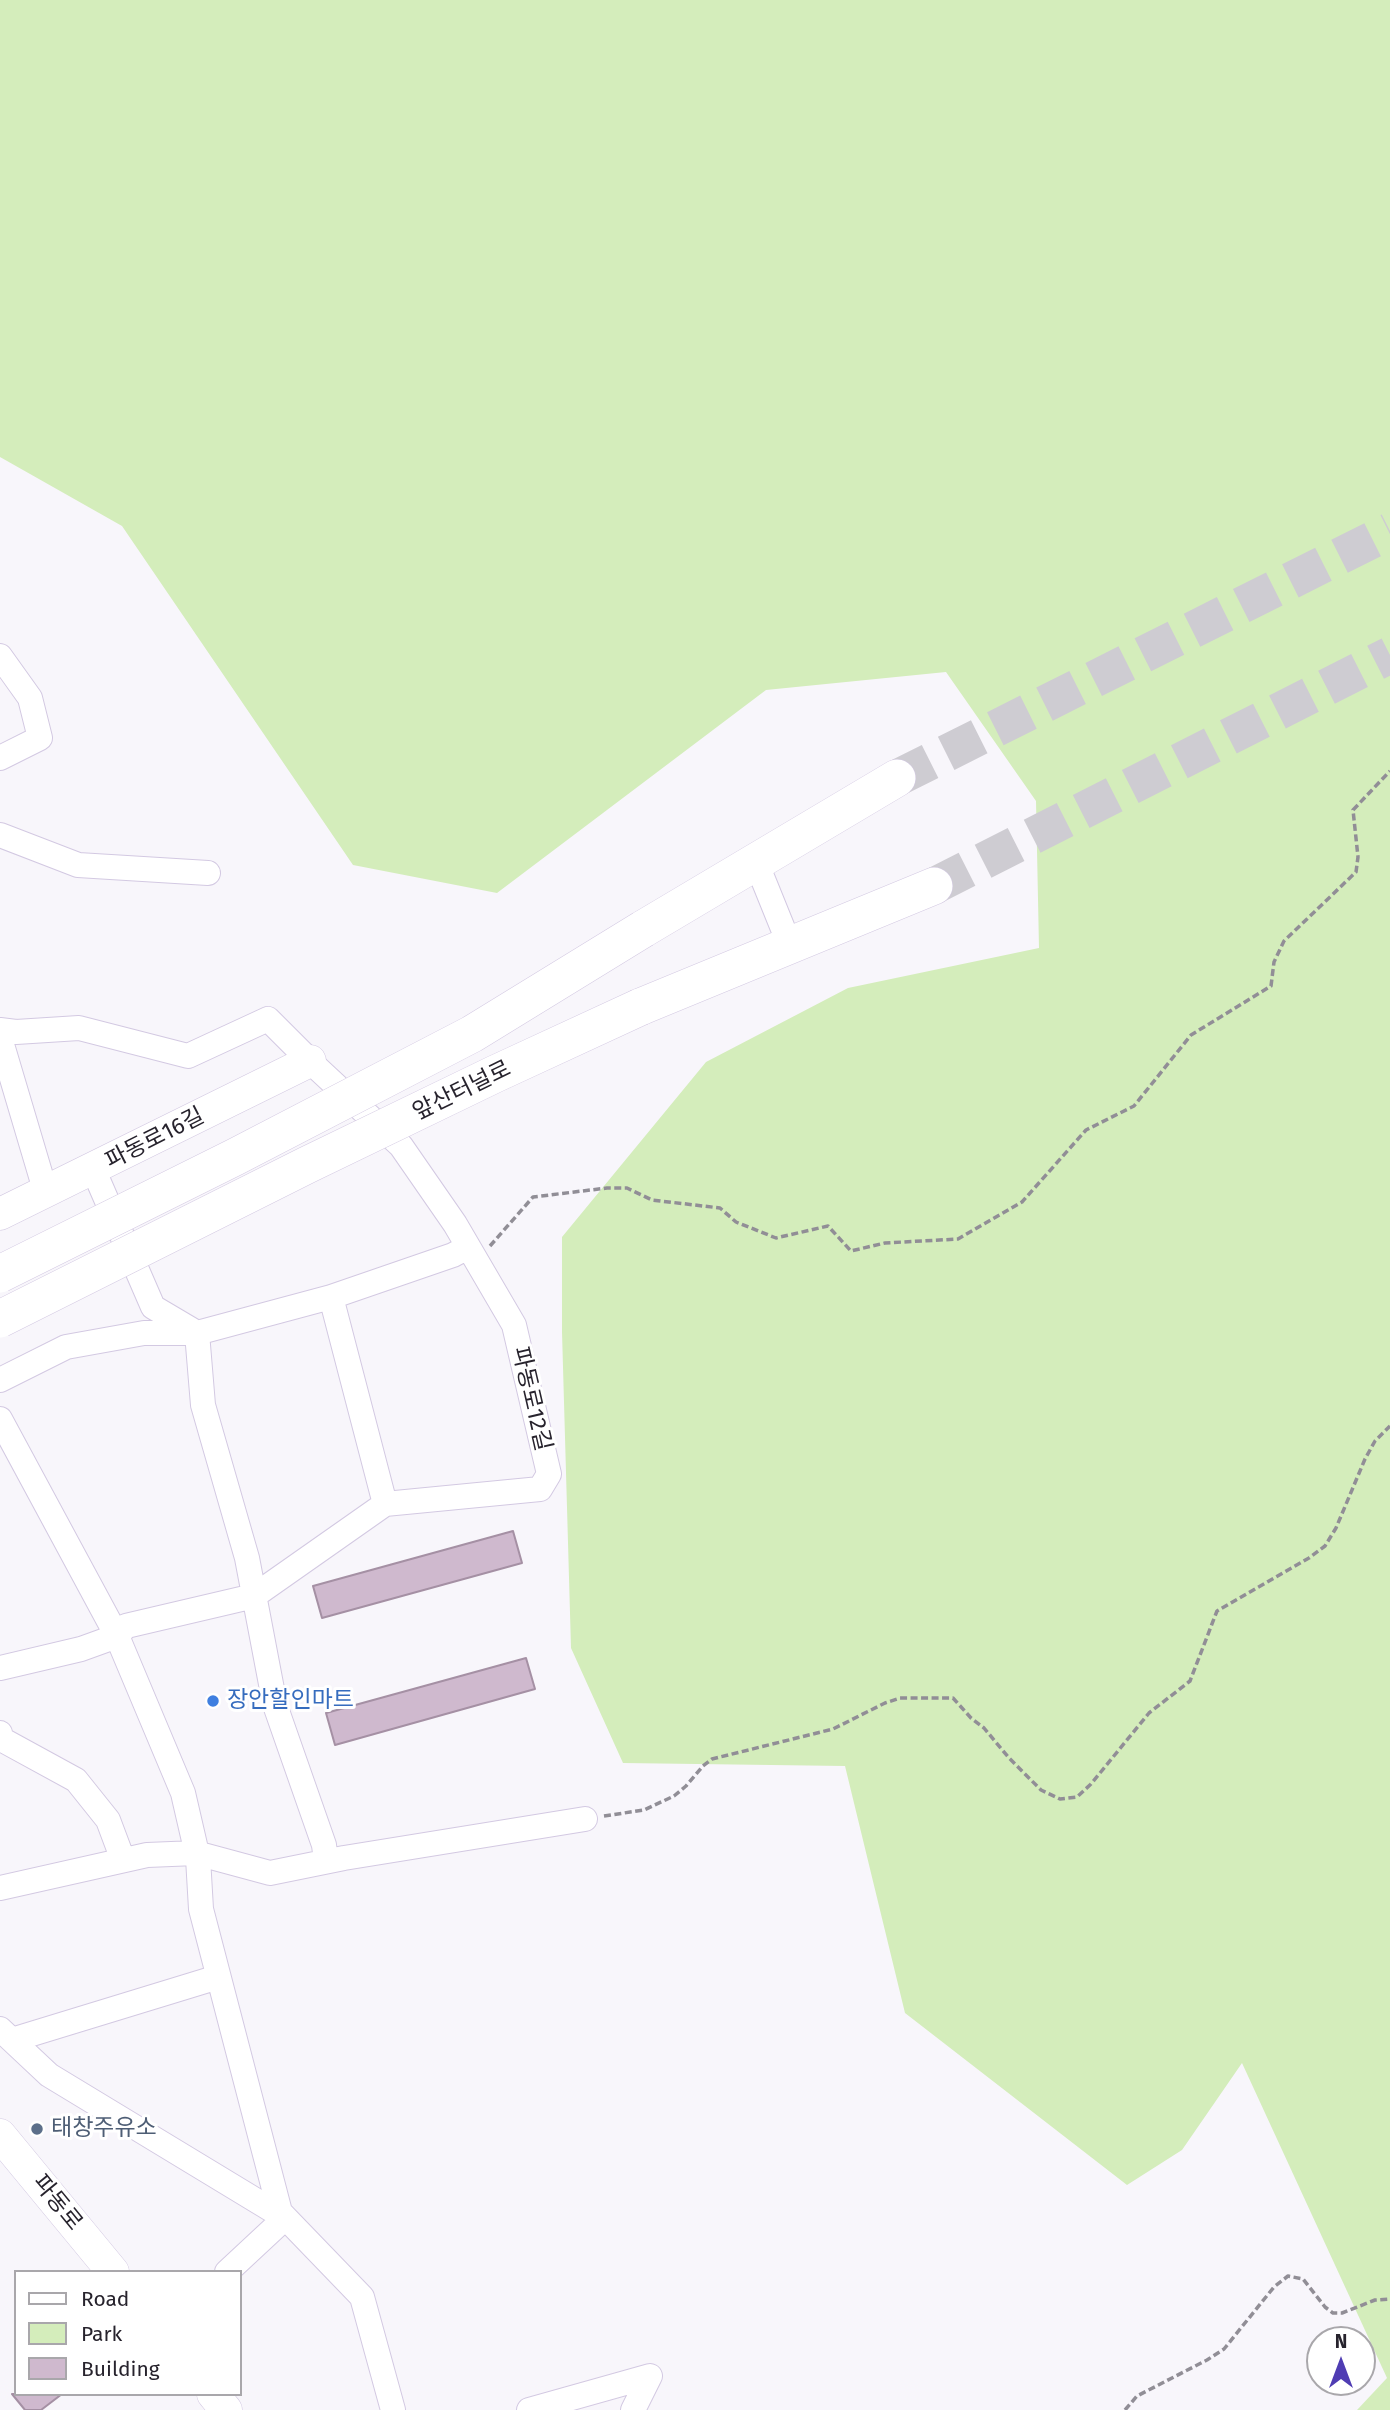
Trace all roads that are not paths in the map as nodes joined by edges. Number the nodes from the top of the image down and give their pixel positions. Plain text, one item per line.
1 (0, 656) edge
2 (0, 758) edge
3 (897, 778) tunnel mouth
4 (0, 835) edge
5 (757, 862) junction
6 (208, 873) dead end
7 (934, 886) tunnel mouth
8 (790, 946) junction
9 (0, 1030) edge
10 (0, 1038) edge
11 (310, 1061) junction
12 (46, 1193) junction
13 (0, 1214) edge
14 (471, 1252) junction
15 (0, 1274) edge
16 (331, 1297) junction
17 (0, 1319) edge
18 (197, 1333) junction
19 (0, 1380) edge
20 (0, 1419) edge
21 (385, 1504) junction
22 (254, 1596) junction
23 (117, 1636) junction
24 (0, 1668) edge
25 (0, 1733) edge
26 (585, 1819) road end
27 (196, 1853) junction
28 (123, 1860) junction
29 (326, 1861) junction
30 (0, 1888) edge
31 (218, 1977) junction
32 (6, 2035) edge
33 (0, 2135) edge
34 (285, 2218) junction
35 (111, 2270) edge
36 (228, 2270) edge
37 (215, 2396) edge
38 (226, 2410) edge
39 (393, 2410) edge
40 (529, 2410) edge
41 (633, 2410) edge

1 - 2 street
3 - 5 highway, 앞산터널로
4 - 6 street
5 - 8 street
5 - 15 highway, 앞산터널로, bridge
7 - 8 highway, 앞산터널로
8 - 17 highway, 앞산터널로, bridge
9 - 11 street, 파동로12길
10 - 12 street
11 - 12 main road, 파동로16길
11 - 14 street, 파동로12길
12 - 13 street
12 - 18 street
14 - 16 street
14 - 21 street, 파동로12길
16 - 18 street
16 - 21 street
18 - 19 street
18 - 22 street
20 - 23 street
21 - 22 street, 파동로12길
22 - 23 street, 파동로12길
22 - 29 street
23 - 24 street, 파동로12길
23 - 27 street
25 - 28 street
26 - 29 street
27 - 28 street
27 - 29 street
27 - 31 street
28 - 30 street
31 - 32 street
31 - 34 street
32 - 34 street
33 - 35 main road, 파동로
34 - 36 street
34 - 39 street
37 - 38 main road
40 - 41 street

